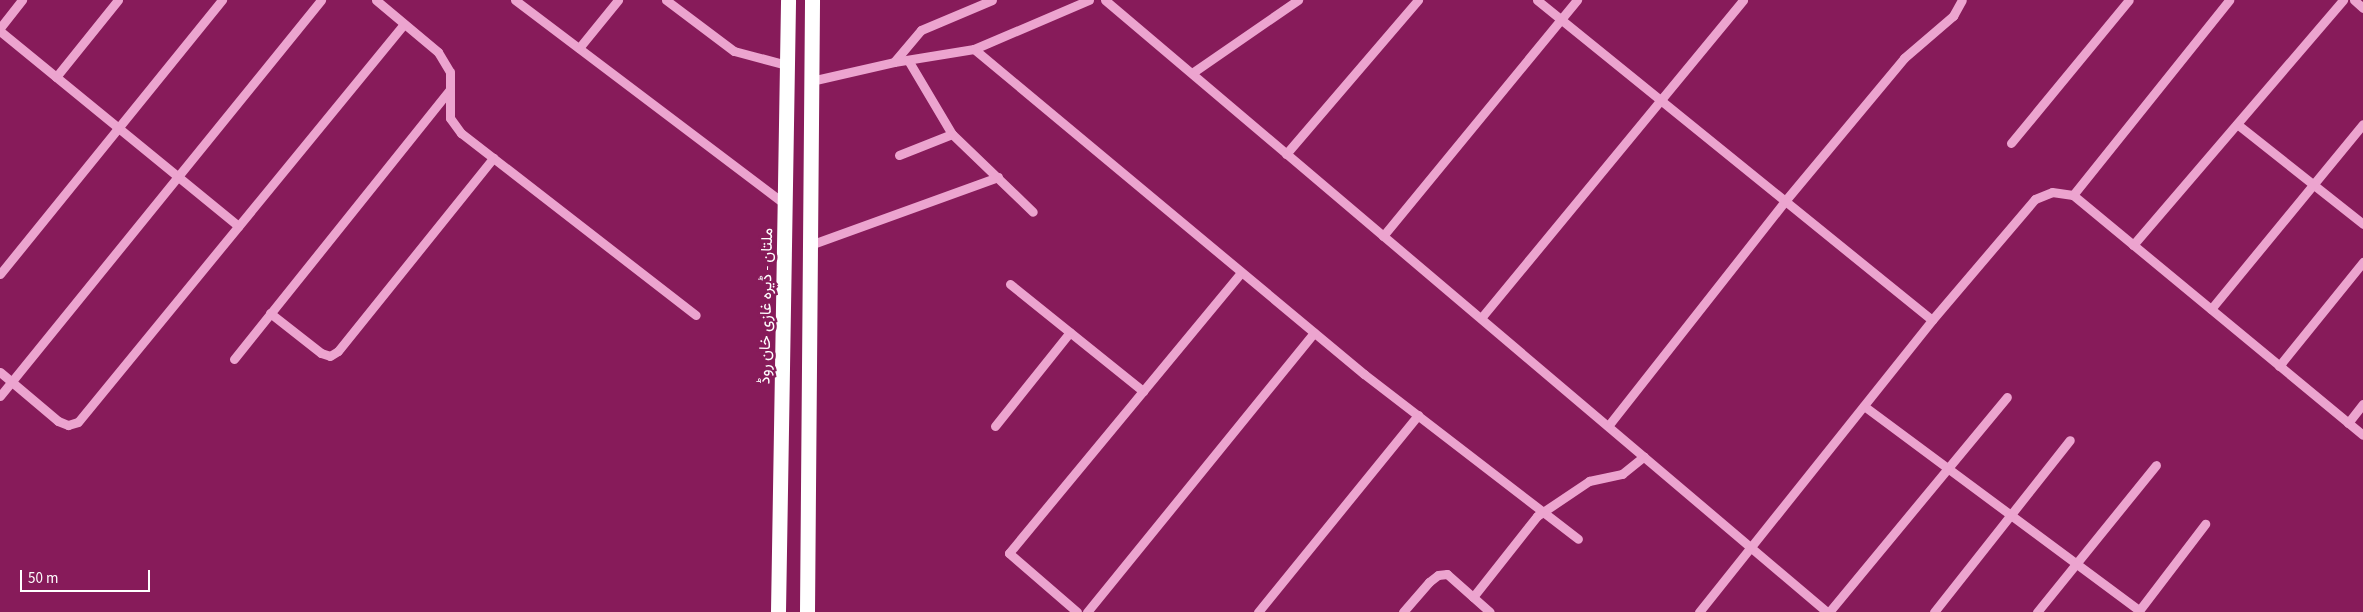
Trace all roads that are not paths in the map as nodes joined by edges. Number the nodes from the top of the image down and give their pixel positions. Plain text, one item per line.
1 (22, 0) edge
2 (118, 0) edge
3 (222, 0) edge
4 (321, 0) edge
5 (376, 0) edge
6 (515, 0) edge
7 (618, 0) edge
8 (666, 0) edge
9 (788, 0) edge
10 (812, 0) edge
11 (992, 0) edge
12 (1089, 0) edge
13 (1105, 0) edge
14 (1298, 0) edge
15 (1418, 0) edge
16 (1537, 0) edge
17 (1577, 0) edge
18 (1743, 0) edge
19 (1962, 0) edge
20 (2130, 0) edge
21 (2230, 0) edge
22 (2343, 0) edge
23 (2354, 0) edge
24 (2363, 8) edge
25 (1562, 20) junction
26 (404, 24) junction
27 (0, 29) edge
28 (579, 48) junction
29 (974, 50) junction
30 (908, 60) junction
31 (894, 62) junction
32 (788, 65) junction
33 (1192, 74) junction
34 (56, 77) junction
35 (811, 81) junction
36 (449, 91) junction
37 (1661, 100) junction
38 (2237, 124) junction
39 (2363, 124) edge
40 (118, 128) junction
41 (952, 134) junction
42 (2011, 143) dead end
43 (1286, 154) junction
44 (899, 155) dead end
45 (493, 158) junction
46 (177, 176) junction
47 (998, 177) junction
48 (2314, 185) junction
49 (2073, 195) junction
50 (1785, 201) junction
51 (785, 204) junction
52 (1033, 212) dead end
53 (2363, 224) edge
54 (238, 226) junction
55 (1383, 236) junction
56 (810, 245) junction
57 (2134, 245) junction
58 (2363, 262) edge
59 (1241, 273) junction
60 (0, 274) edge
61 (1010, 284) dead end
62 (2211, 309) junction
63 (270, 313) junction
64 (696, 315) dead end
65 (1481, 318) junction
66 (1932, 320) junction
67 (1070, 332) junction
68 (1314, 332) junction
69 (234, 358) dead end
70 (2279, 366) junction
71 (0, 372) edge
72 (12, 381) junction
73 (1143, 391) junction
74 (0, 396) edge
75 (2007, 397) dead end
76 (2363, 404) edge
77 (1864, 406) junction
78 (1418, 415) junction
79 (2348, 423) junction
80 (995, 426) dead end
81 (1608, 426) junction
82 (2363, 435) edge
83 (2070, 440) dead end
84 (1644, 456) junction
85 (2156, 465) dead end
86 (1948, 468) junction
87 (1544, 512) junction
88 (2012, 516) junction
89 (2205, 524) dead end
90 (1578, 539) dead end
91 (1751, 548) junction
92 (2076, 564) junction
93 (1473, 597) junction
94 (2139, 611) edge
95 (778, 612) edge
96 (806, 612) edge
97 (1077, 612) edge
98 (1087, 612) edge
99 (1258, 612) edge
100 (1403, 612) edge
101 (1490, 612) edge
102 (1699, 612) edge
103 (1828, 612) edge
104 (1934, 612) edge
105 (2037, 612) edge

1 - 27 street
2 - 34 street
3 - 40 street
4 - 46 street
5 - 26 street
6 - 28 street
7 - 28 street
8 - 32 street
9 - 32 highway, ملتان - ڈیرہ غازی خان روڈ
10 - 35 highway
11 - 31 street
12 - 29 street
13 - 33 street
14 - 33 street
15 - 43 street
16 - 25 street
17 - 25 street
18 - 37 street
19 - 50 street
20 - 42 street
21 - 49 street
22 - 38 street
23 - 24 street
25 - 37 street
25 - 55 street
26 - 36 street
26 - 54 street
27 - 34 street
28 - 51 street
29 - 30 street
29 - 59 street
30 - 31 street
30 - 41 street
31 - 35 street
32 - 51 highway, ملتان - ڈیرہ غازی خان روڈ
33 - 43 street
34 - 40 street
35 - 56 highway
36 - 45 street
36 - 63 street
37 - 50 street
37 - 65 street
38 - 48 street
38 - 57 street
39 - 48 street
40 - 46 street
40 - 60 street
41 - 44 street
41 - 47 street
43 - 55 street
45 - 63 street
45 - 64 street
46 - 54 street
46 - 72 street
47 - 52 street
47 - 56 street
48 - 53 street
48 - 62 street
49 - 57 street
49 - 66 street
50 - 66 street
50 - 81 street
51 - 95 highway, ملتان - ڈیرہ غازی خان روڈ
54 - 72 street
55 - 65 street
56 - 96 highway
57 - 62 street
58 - 70 street
59 - 68 street
59 - 73 street
61 - 67 street
62 - 70 street
63 - 69 street
65 - 81 street
66 - 77 street
67 - 73 street
67 - 80 street
68 - 78 street
68 - 98 street
70 - 79 street
71 - 72 street
72 - 74 street
73 - 97 street
75 - 86 street
76 - 79 street
77 - 86 street
77 - 91 street
78 - 87 street
78 - 99 street
79 - 82 street
81 - 84 street
83 - 88 street
84 - 87 street
84 - 91 street
85 - 92 street
86 - 88 street
86 - 103 street
87 - 90 street
87 - 93 street
88 - 92 street
88 - 104 street
89 - 94 street
91 - 102 street
91 - 103 street
92 - 94 street
92 - 105 street
93 - 100 street
93 - 101 street

